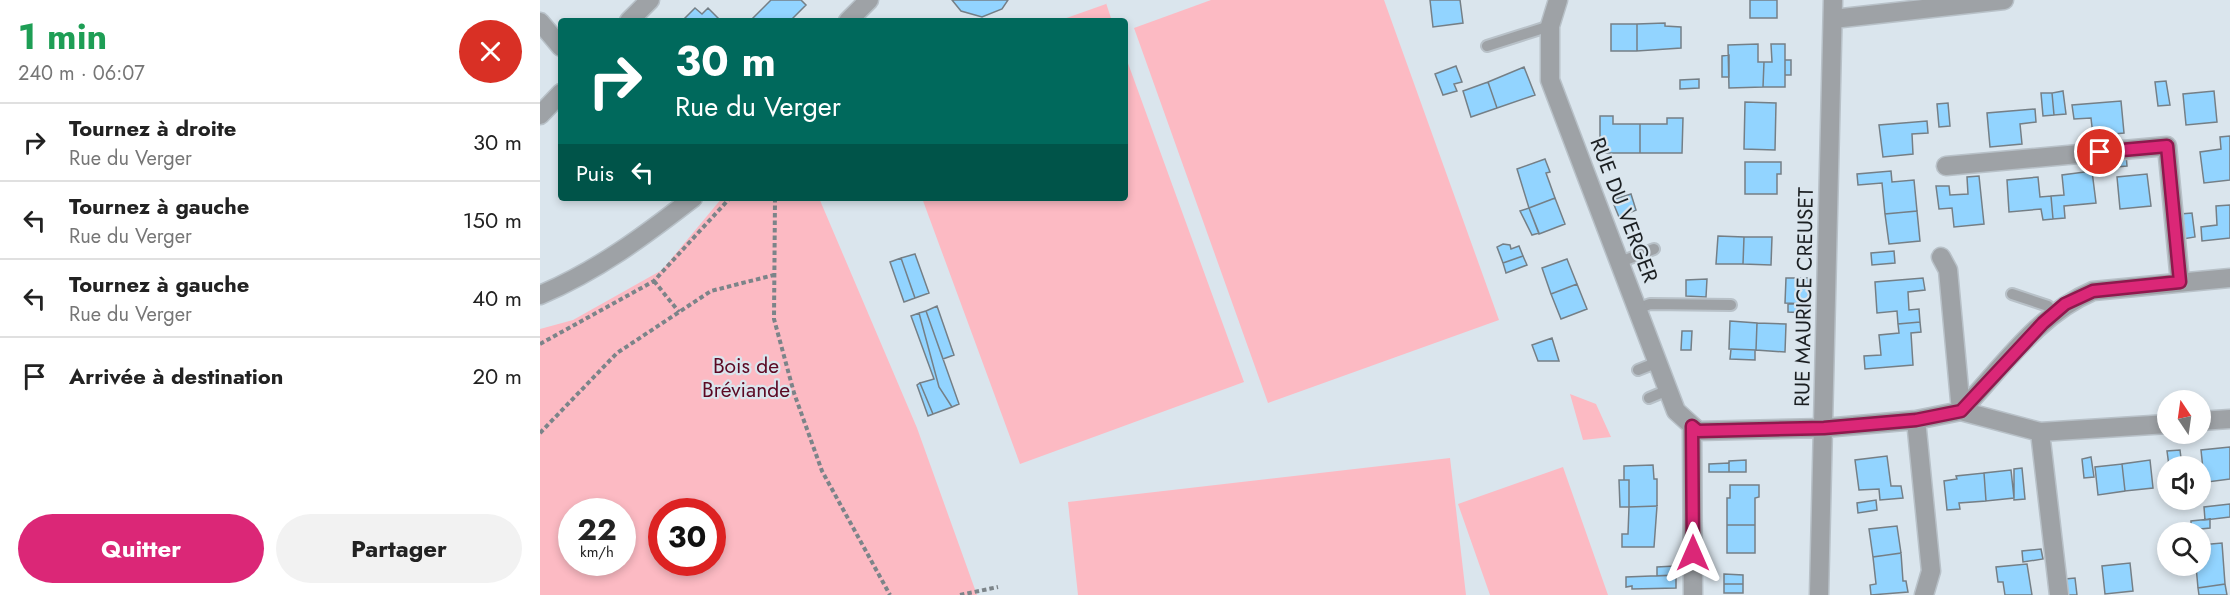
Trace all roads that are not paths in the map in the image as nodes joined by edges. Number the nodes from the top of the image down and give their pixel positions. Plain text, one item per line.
1 (650, 0) edge
2 (869, 0) edge
3 (1558, 0) edge
4 (1833, 0) edge
5 (2004, 0) edge
6 (632, 18) edge
7 (851, 18) edge
8 (1833, 18) junction
9 (540, 22) edge
10 (1550, 26) junction
11 (558, 43) edge
12 (1487, 46) dead end
13 (558, 97) edge
14 (540, 115) edge
15 (1946, 166) dead end
16 (689, 201) edge
17 (1654, 249) dead end
18 (1941, 257) dead end
19 (1620, 262) junction
20 (2230, 278) edge
21 (2180, 282) junction
22 (2012, 294) dead end
23 (540, 295) edge
24 (1731, 305) dead end
25 (1637, 309) junction
26 (2054, 314) junction
27 (1658, 363) junction
28 (1638, 370) dead end
29 (1668, 390) junction
30 (1649, 398) dead end
31 (1961, 411) junction
32 (2230, 419) edge
33 (1916, 420) junction
34 (2211, 420) edge
35 (2157, 424) edge
36 (1692, 426) junction
37 (1824, 428) junction
38 (2040, 432) junction
39 (1693, 595) edge
40 (1820, 595) edge
41 (1924, 595) edge
42 (2059, 595) edge

1 - 6 street
2 - 7 street
3 - 10 street, RUE DU VERGER
4 - 8 street, RUE MAURICE CREUSET
5 - 8 street
8 - 37 street, RUE MAURICE CREUSET
9 - 11 street
10 - 12 lane
10 - 19 street, RUE DU VERGER
13 - 14 street
15 - 21 street
16 - 23 street
17 - 19 lane
18 - 31 street
19 - 25 street, RUE DU VERGER
20 - 21 street
21 - 26 street
22 - 26 lane
24 - 25 lane
25 - 27 street, RUE DU VERGER
26 - 31 street
27 - 28 lane
27 - 29 street, RUE DU VERGER
29 - 30 lane
29 - 36 street, RUE DU VERGER
31 - 33 street
31 - 38 street
32 - 34 street
33 - 37 street
33 - 41 street
35 - 38 street
36 - 37 street
36 - 39 street
37 - 40 street, RUE MAURICE CREUSET
38 - 42 street

